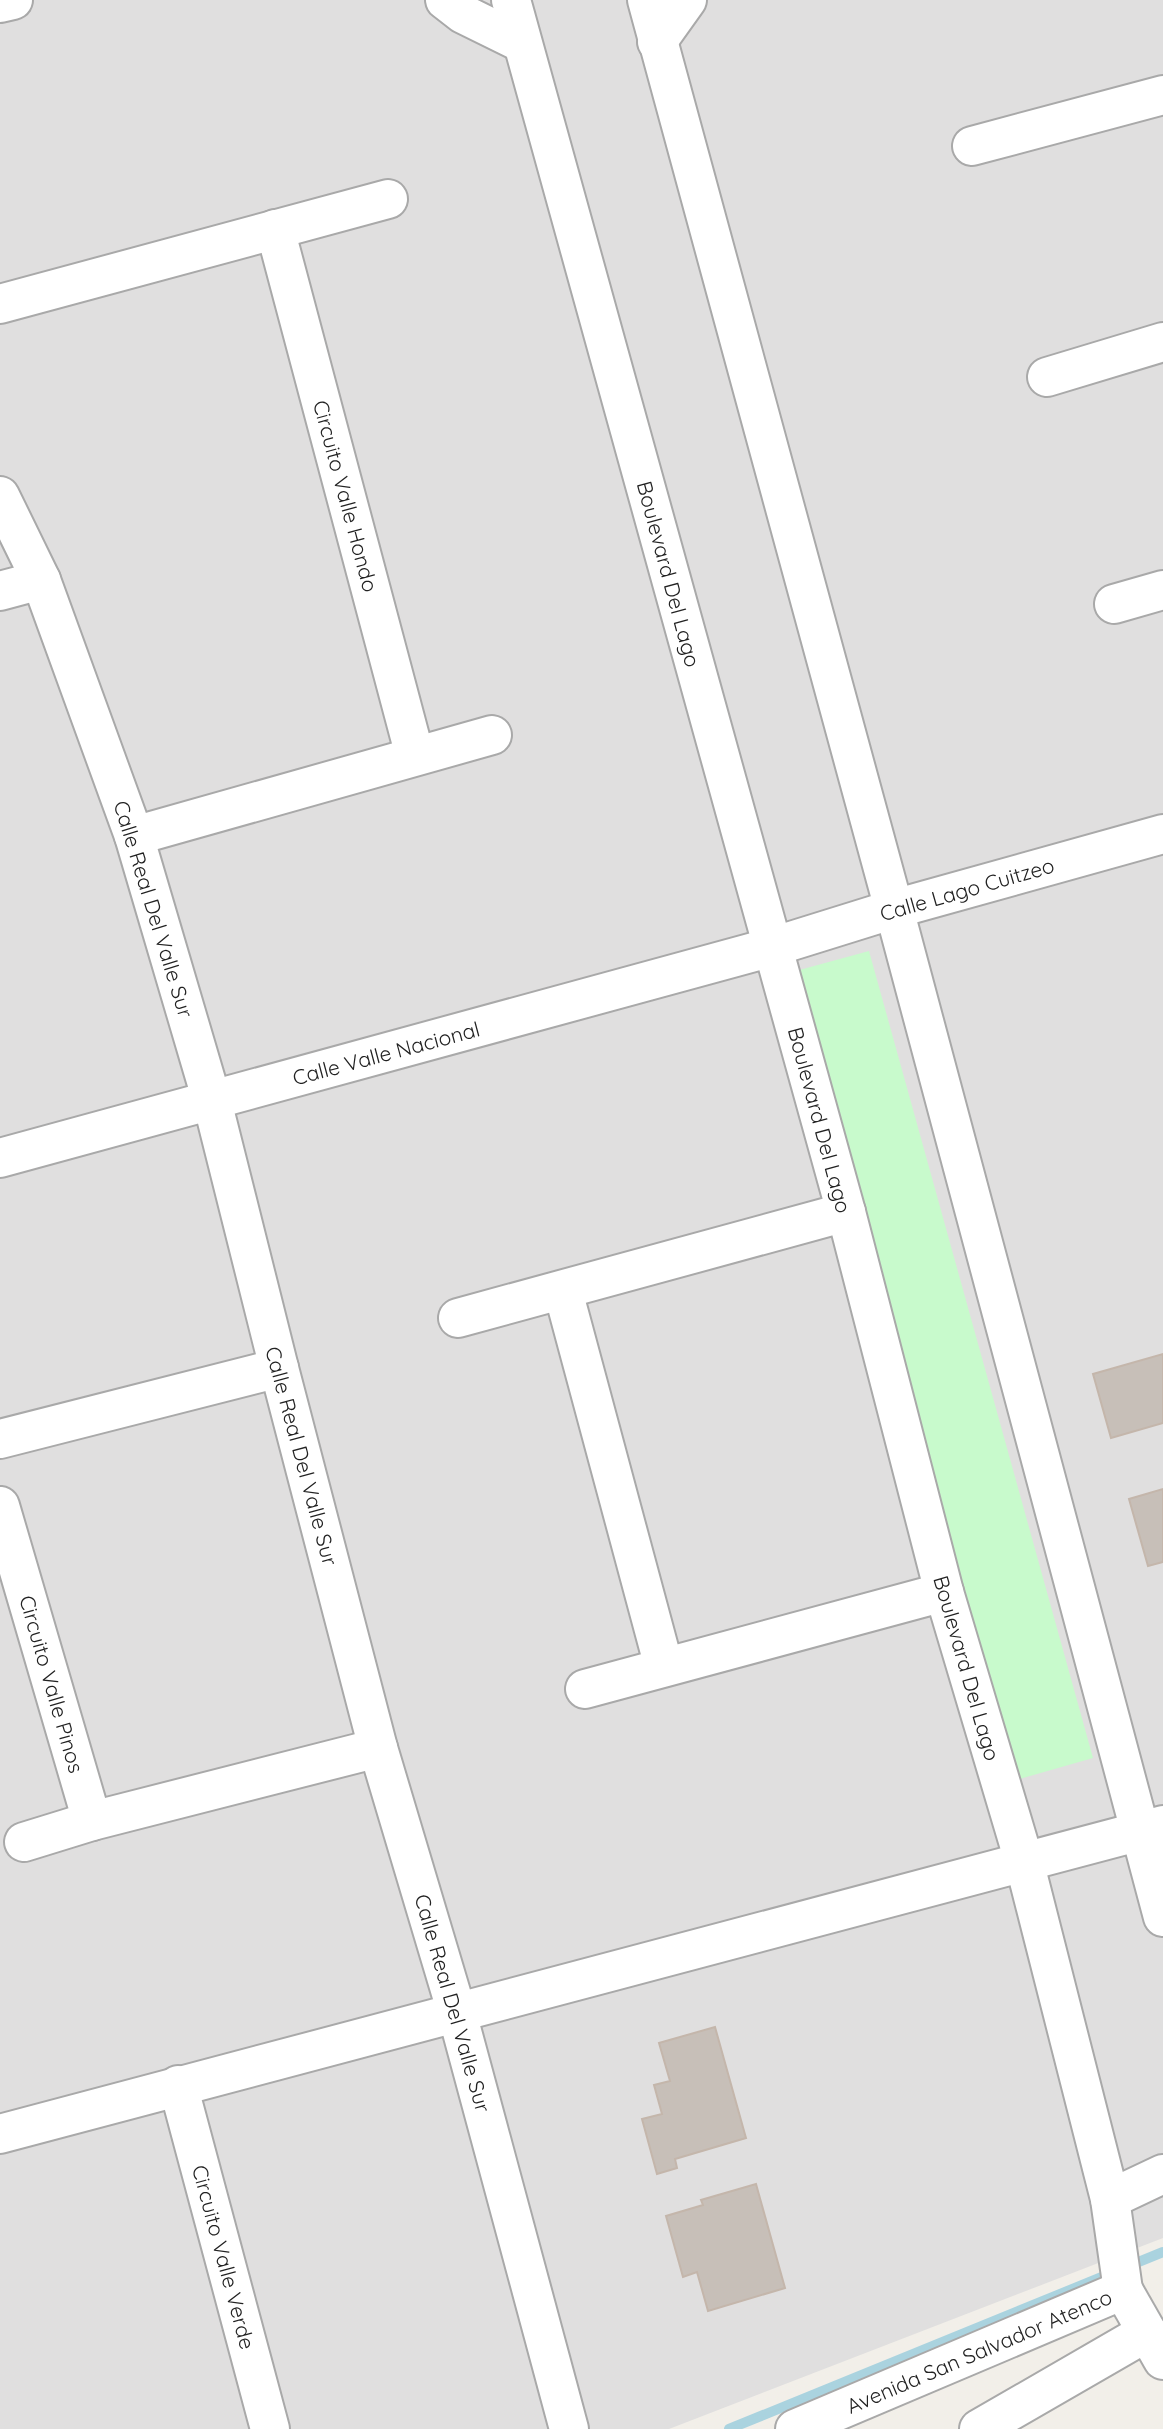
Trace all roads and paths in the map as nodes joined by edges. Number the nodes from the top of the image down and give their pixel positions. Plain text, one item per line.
1 (13, 0) edge
2 (445, 0) edge
3 (511, 0) edge
4 (647, 0) edge
5 (687, 0) edge
6 (0, 4) edge
7 (657, 42) junction
8 (522, 43) junction
9 (1163, 95) edge
10 (972, 146) dead end
11 (388, 199) dead end
12 (275, 229) junction
13 (0, 304) edge
14 (1163, 342) edge
15 (1047, 377) dead end
16 (0, 496) edge
17 (41, 580) junction
18 (1163, 590) edge
19 (0, 591) edge
20 (1114, 604) dead end
21 (492, 735) dead end
22 (415, 756) junction
23 (1163, 834) edge
24 (134, 836) junction
25 (894, 909) junction
26 (772, 947) junction
27 (212, 1101) junction
28 (0, 1158) edge
29 (846, 1212) junction
30 (563, 1290) junction
31 (458, 1318) dead end
32 (279, 1368) junction
33 (0, 1439) edge
34 (0, 1506) edge
35 (944, 1592) junction
36 (664, 1667) junction
37 (585, 1689) dead end
38 (378, 1748) junction
39 (92, 1821) junction
40 (1151, 1828) edge
41 (24, 1842) dead end
42 (1024, 1861) junction
43 (1163, 1917) edge
44 (457, 2014) junction
45 (178, 2085) junction
46 (0, 2134) edge
47 (1163, 2174) edge
48 (1111, 2204) junction
49 (1124, 2290) junction
50 (1155, 2346) edge
51 (270, 2429) edge
52 (569, 2429) edge
53 (795, 2429) edge
54 (979, 2429) edge

1 - 6 street
2 - 8 street
3 - 8 street, Boulevard Del Lago
4 - 7 street
5 - 7 street
7 - 25 street
8 - 26 street, Boulevard Del Lago
9 - 10 street
11 - 12 street
12 - 13 street
12 - 22 street, Circuito Valle Hondo
14 - 15 street
16 - 17 street, Calle Real Del Valle Sur
17 - 19 street
17 - 24 street, Calle Real Del Valle Sur
18 - 20 street
21 - 22 street
22 - 24 street
23 - 25 street, Calle Lago Cuitzeo
24 - 27 street, Calle Real Del Valle Sur
25 - 26 street, Calle Lago Cuitzeo
25 - 40 street
26 - 27 street, Calle Valle Nacional
26 - 29 street, Boulevard Del Lago
27 - 28 street, Calle Valle Nacional
27 - 32 street, Calle Real Del Valle Sur
29 - 30 street
29 - 35 street, Boulevard Del Lago
30 - 31 street
30 - 36 street
32 - 33 street
32 - 38 street, Calle Real Del Valle Sur
34 - 39 street, Circuito Valle Pinos
35 - 36 street
35 - 42 street, Boulevard Del Lago
36 - 37 street
38 - 39 street
38 - 44 street, Calle Real Del Valle Sur
39 - 41 street
40 - 42 street
40 - 43 street
42 - 44 street
42 - 48 street, Boulevard Del Lago
44 - 45 street
44 - 52 street, Calle Real Del Valle Sur
45 - 46 street
45 - 51 street, Circuito Valle Verde
47 - 48 street
48 - 49 street, Boulevard Del Lago
49 - 50 street, Boulevard Del Lago
49 - 53 street, Avenida San Salvador Atenco
50 - 54 street

